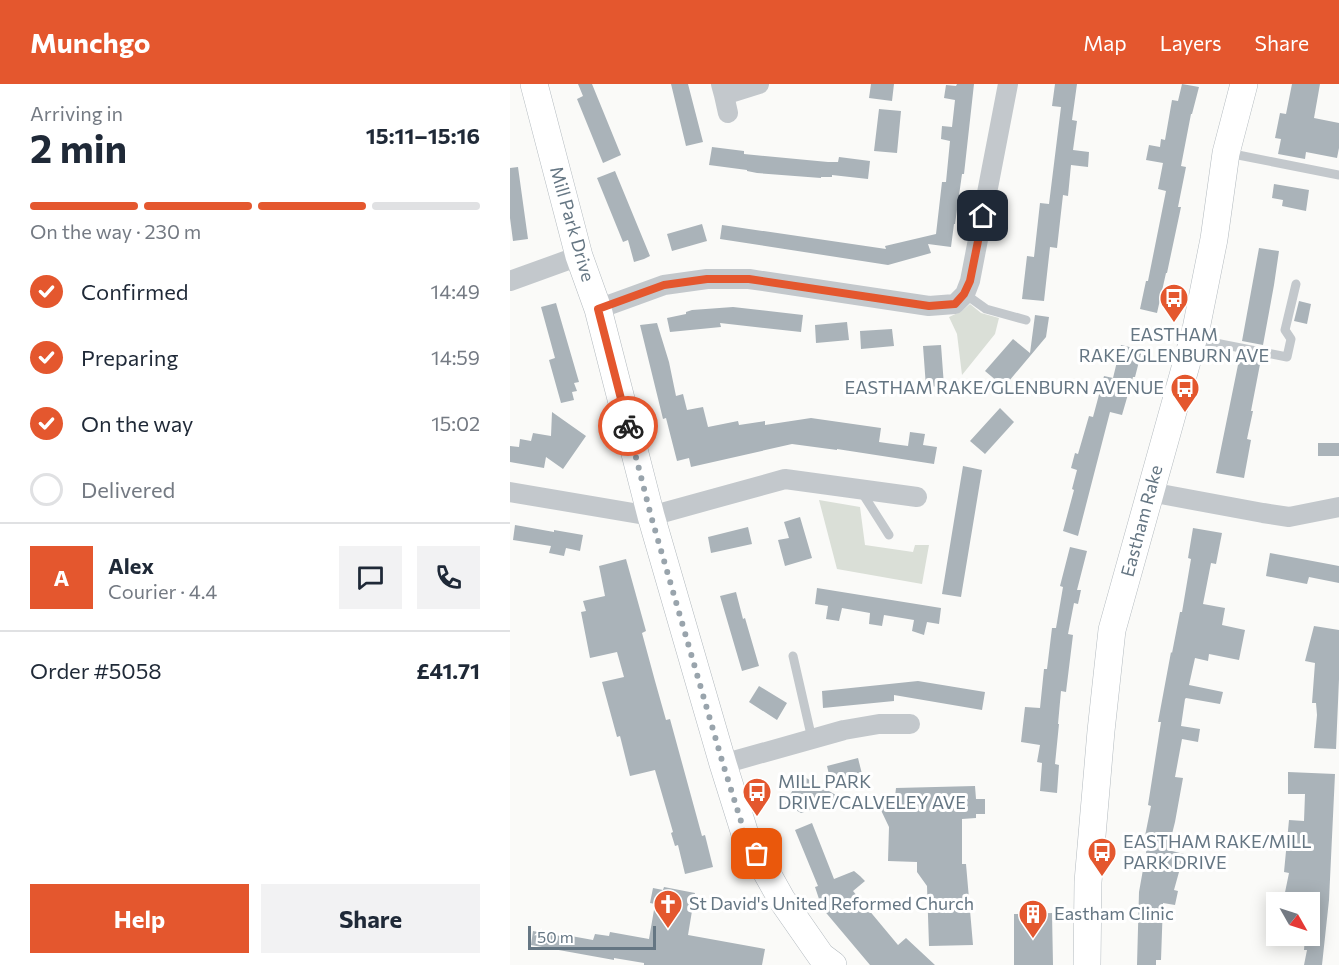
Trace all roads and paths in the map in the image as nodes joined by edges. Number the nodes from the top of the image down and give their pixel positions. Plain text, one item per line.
1 (534, 84) edge
2 (759, 84) edge
3 (1008, 84) edge
4 (1244, 84) edge
5 (724, 97) edge
6 (1226, 153) junction
7 (1339, 175) edge
8 (579, 256) junction
9 (510, 281) edge
10 (1296, 284) dead end
11 (964, 294) junction
12 (598, 309) junction
13 (1026, 320) dead end
14 (1193, 338) junction
15 (860, 489) junction
16 (510, 492) edge
17 (1150, 492) junction
18 (917, 497) dead end
19 (1339, 508) edge
20 (651, 516) junction
21 (889, 535) dead end
22 (793, 656) dead end
23 (910, 724) dead end
24 (812, 739) junction
25 (723, 764) junction
26 (824, 962) edge
27 (1087, 965) edge

1 - 8 street, Mill Park Drive
2 - 5 street
3 - 11 street
4 - 6 street, Eastham Rake
6 - 7 lane
6 - 14 street, Eastham Rake
8 - 9 street
8 - 12 street, Mill Park Drive
10 - 14 lane
11 - 12 street
11 - 13 lane
12 - 20 street, Mill Park Drive
14 - 17 street, Eastham Rake
15 - 18 street
15 - 20 street
15 - 21 lane
16 - 20 street
17 - 19 street
17 - 27 street, Eastham Rake
20 - 25 street, Mill Park Drive
22 - 24 lane
23 - 24 street
24 - 25 street
25 - 26 street, Mill Park Drive

